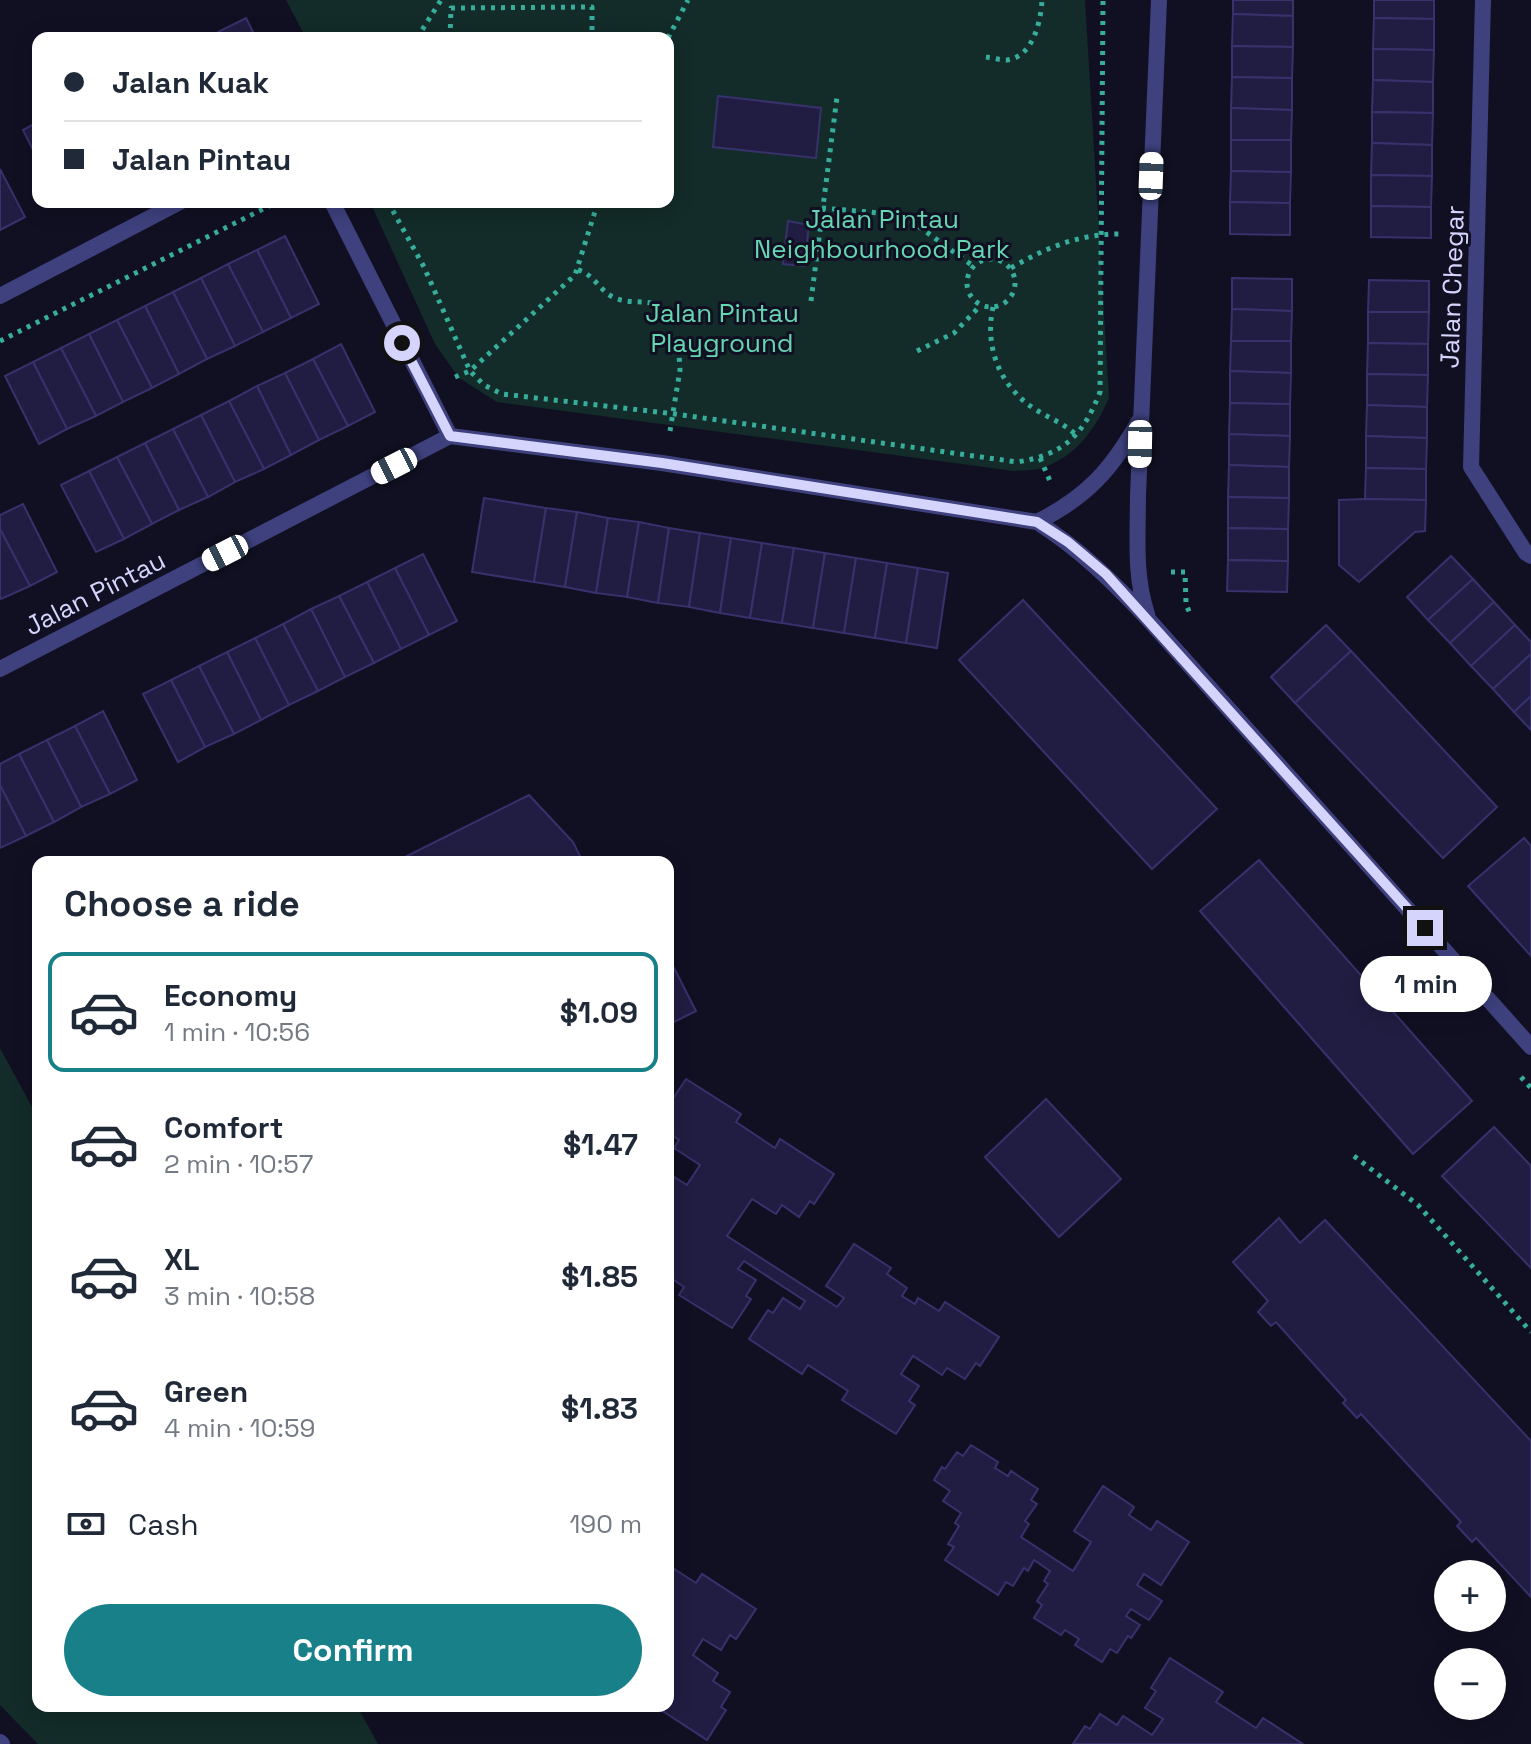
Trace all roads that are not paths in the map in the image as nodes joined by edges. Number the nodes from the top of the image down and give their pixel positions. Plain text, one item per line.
1 (1159, 0) edge
2 (1483, 0) edge
3 (169, 208) edge
4 (335, 208) edge
5 (0, 296) edge
6 (1141, 418) junction
7 (450, 436) junction
8 (1037, 522) junction
9 (1531, 556) edge
10 (1148, 619) junction
11 (0, 669) edge
12 (1531, 1047) edge

1 - 6 street
2 - 9 street, Jalan Chegar
3 - 5 street
4 - 7 street
6 - 8 street
6 - 10 street
7 - 8 street
7 - 11 street, Jalan Pintau
8 - 10 street
10 - 12 street

